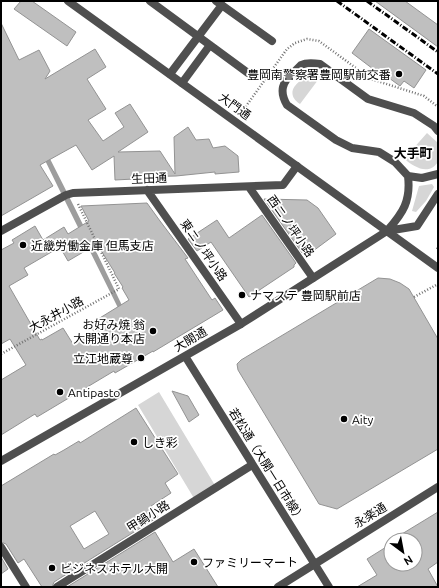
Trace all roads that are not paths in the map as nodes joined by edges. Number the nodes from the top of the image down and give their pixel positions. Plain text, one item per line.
1 (68, 1) edge
2 (150, 1) edge
3 (219, 3) edge
4 (198, 36) junction
5 (272, 41) dead end
6 (210, 46) junction
7 (248, 73) dead end
8 (170, 74) junction
9 (182, 83) junction
10 (438, 131) edge
11 (298, 166) junction
12 (438, 174) edge
13 (408, 176) junction
14 (249, 187) junction
15 (147, 190) junction
16 (438, 194) edge
17 (1, 231) edge
18 (387, 231) junction
19 (438, 268) edge
20 (313, 278) junction
21 (241, 324) junction
22 (185, 356) junction
23 (1, 461) edge
24 (252, 466) junction
25 (438, 486) edge
26 (1, 547) edge
27 (315, 564) junction
28 (26, 587) edge
29 (57, 587) edge
30 (278, 587) edge
31 (329, 587) edge

1 - 8 street, 大門通
2 - 4 street
3 - 4 street
3 - 5 street
4 - 6 street
4 - 8 street
6 - 7 street
6 - 9 street
8 - 9 street, 大門通
9 - 11 street, 大門通
10 - 13 street
11 - 14 street, 生田通
11 - 18 street, 大門通
12 - 13 street
13 - 18 street
14 - 15 street, 生田通
14 - 20 street, 西ニノ坪小路
15 - 17 street, 生田通
15 - 21 street, 東ニノ坪小路
16 - 18 street
18 - 19 street, 大門通
18 - 20 street, 大開通
20 - 21 street, 大開通
21 - 22 street, 大開通
22 - 23 street, 大開通
22 - 24 street, 若松通（大開一日市線）
24 - 27 street, 若松通（大開一日市線）
24 - 29 street, 甲鍋小路
25 - 27 street, 永楽通
26 - 28 street
27 - 30 street, 永楽通
27 - 31 street, 若松通（大開一日市線）

